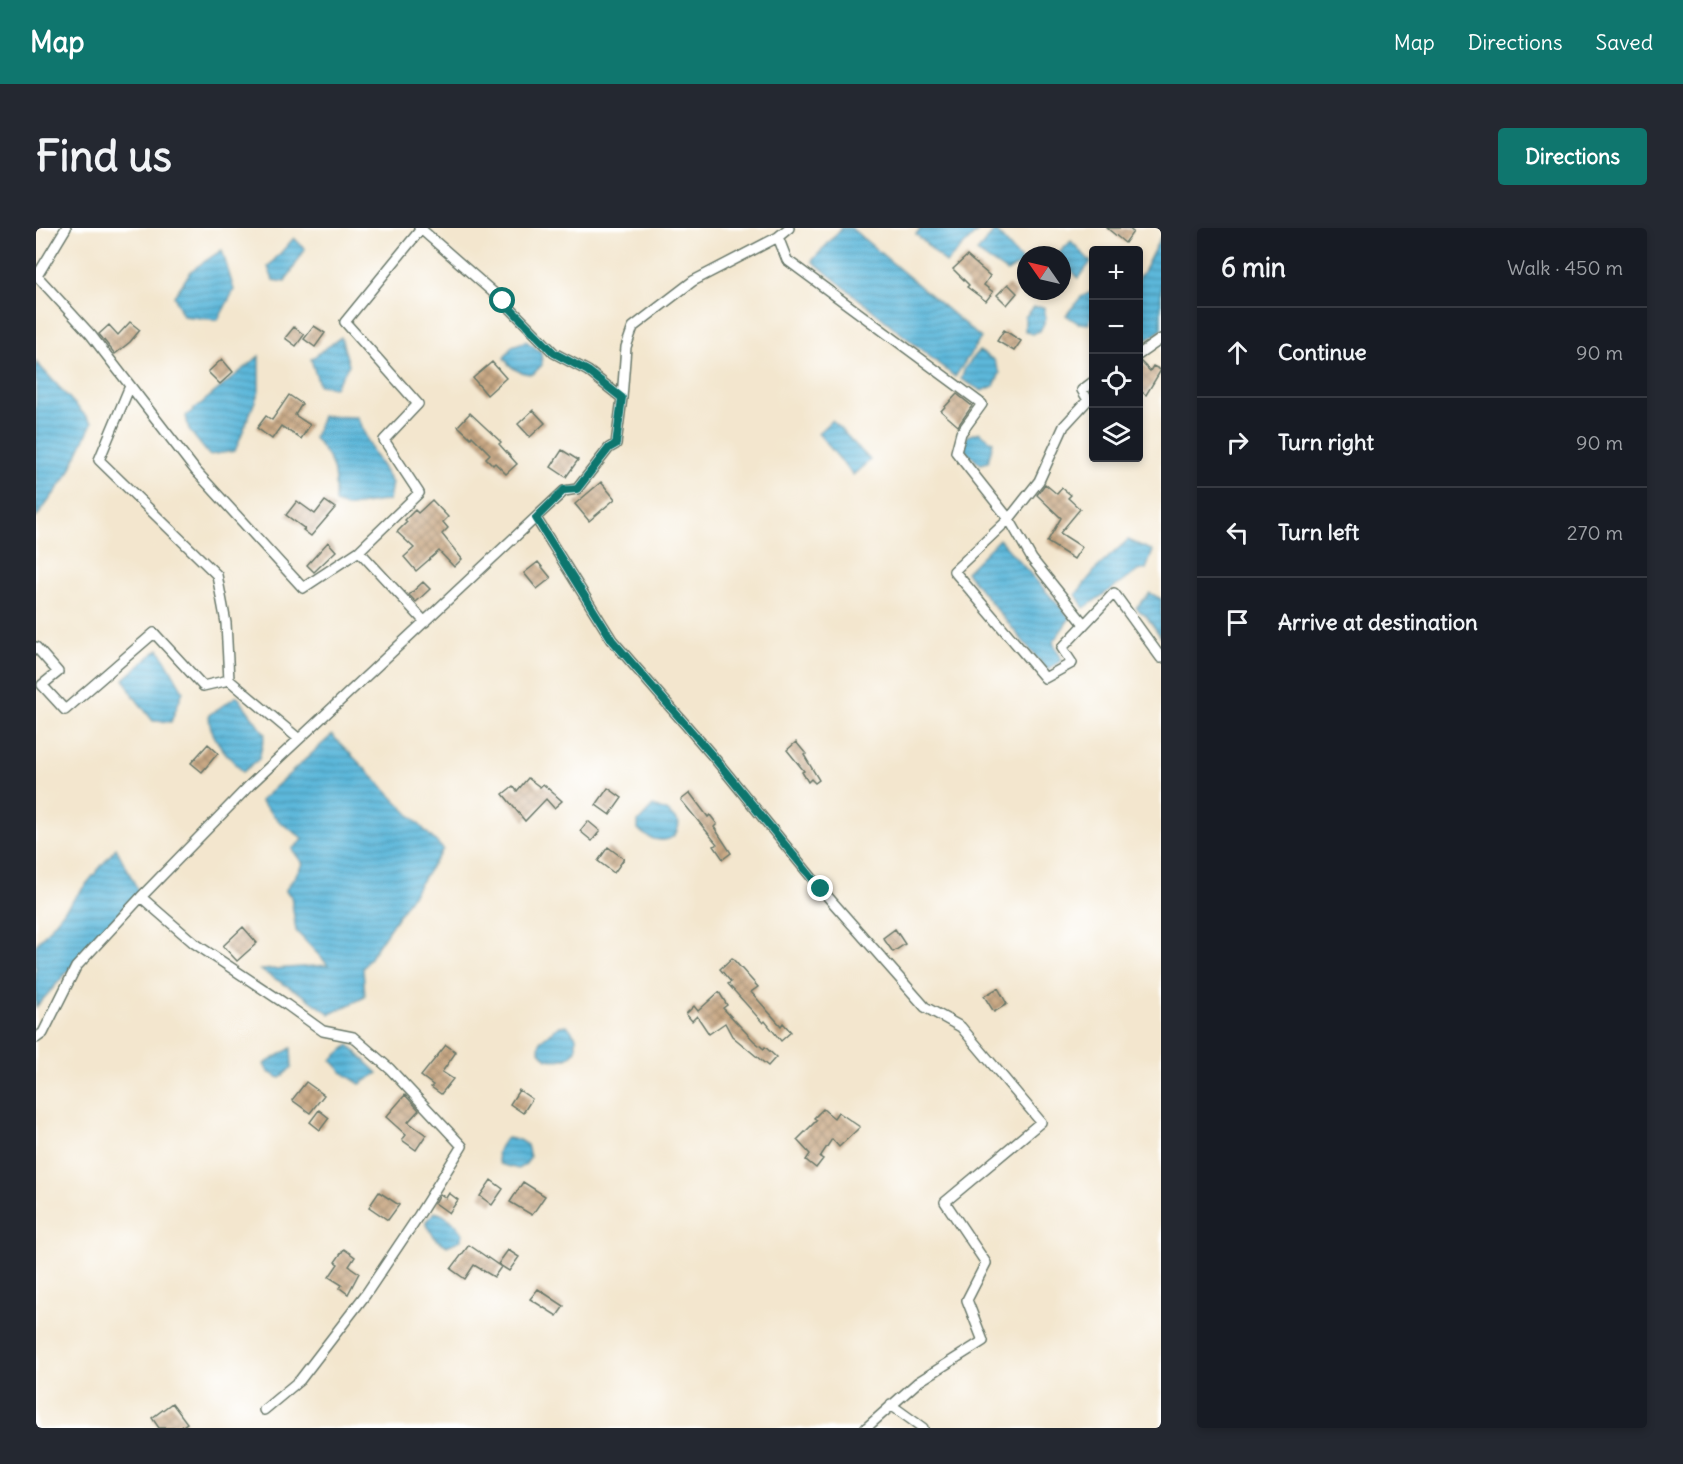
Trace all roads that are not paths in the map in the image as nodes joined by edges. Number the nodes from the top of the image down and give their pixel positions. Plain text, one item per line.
1 (66, 228) edge
2 (789, 228) edge
3 (420, 229) edge
4 (778, 237) junction
5 (36, 276) edge
6 (1161, 339) edge
7 (1139, 354) edge
8 (1089, 385) edge
9 (130, 386) junction
10 (622, 398) junction
11 (536, 518) junction
12 (1009, 519) junction
13 (359, 551) junction
14 (425, 622) junction
15 (1084, 624) junction
16 (36, 647) edge
17 (1161, 658) edge
18 (229, 680) junction
19 (299, 739) junction
20 (141, 897) junction
21 (36, 1038) edge
22 (891, 1405) junction
23 (264, 1410) dead end
24 (866, 1428) edge
25 (923, 1428) edge

1 - 5 street
2 - 4 street
3 - 10 street
3 - 13 street
4 - 10 street
4 - 12 street
5 - 9 street
6 - 7 street
8 - 12 street
9 - 13 street
9 - 18 street
10 - 11 street
11 - 14 street
11 - 22 street
12 - 15 street
12 - 15 street
13 - 14 street
14 - 19 street
15 - 17 street
16 - 18 street
18 - 19 street
19 - 20 street
20 - 21 street
20 - 23 street
22 - 24 street
22 - 25 street

